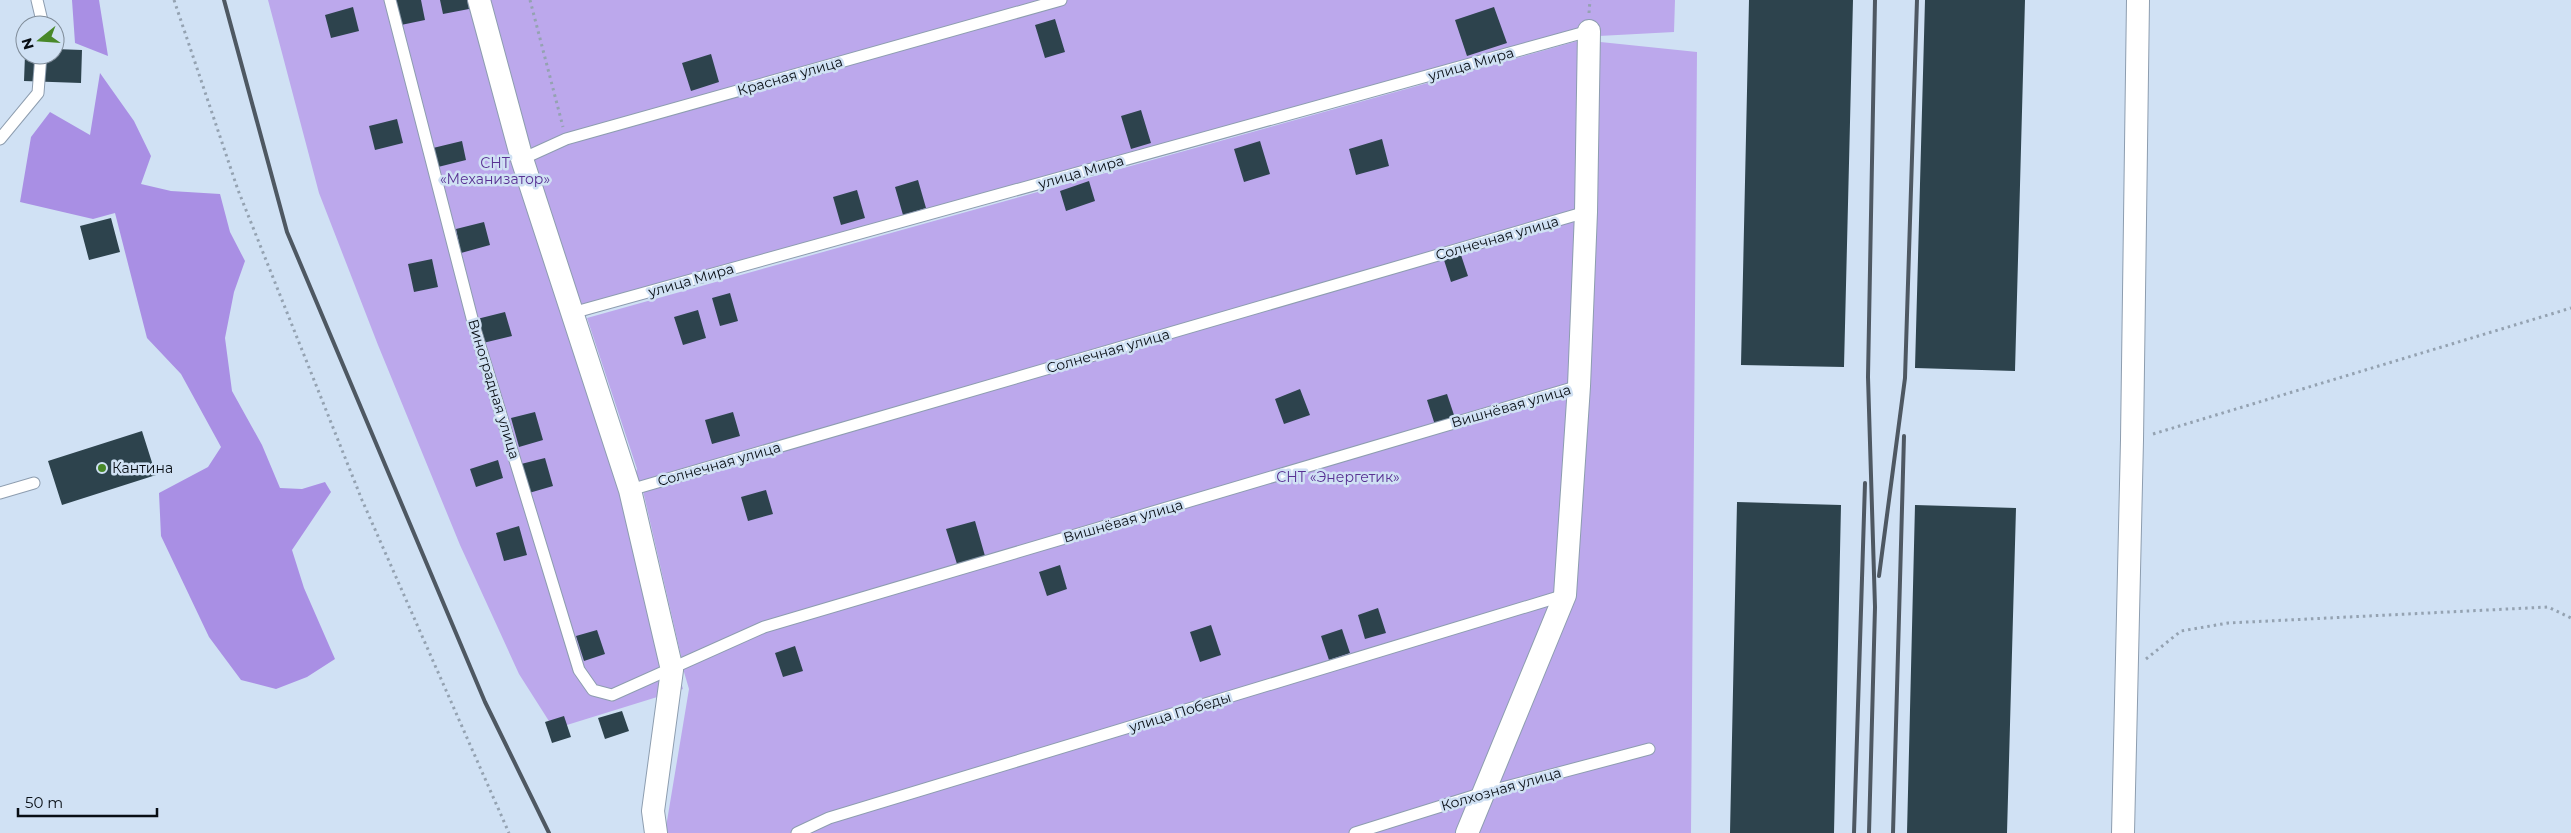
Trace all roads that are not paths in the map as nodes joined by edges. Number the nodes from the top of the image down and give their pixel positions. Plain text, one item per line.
1 (37, 0) edge
2 (390, 0) edge
3 (479, 0) edge
4 (1061, 0) edge
5 (2138, 0) edge
6 (41, 15) edge
7 (1589, 31) joint
8 (40, 65) edge
9 (0, 139) edge
10 (522, 159) junction
11 (1586, 212) junction
12 (572, 313) junction
13 (1579, 386) junction
14 (34, 482) dead end
15 (630, 490) junction
16 (0, 493) edge
17 (1565, 595) junction
18 (672, 670) junction
19 (1648, 749) dead end
20 (1483, 793) junction
21 (656, 833) edge
22 (797, 833) edge
23 (1355, 833) edge
24 (1467, 833) edge
25 (2123, 833) edge

1 - 6 lane
2 - 18 lane, Виноградная улица
3 - 10 street
4 - 10 lane, Красная улица
5 - 25 street
7 - 11 street
7 - 12 lane, улица Мира
8 - 9 lane
10 - 12 street
11 - 13 street
11 - 15 lane, Солнечная улица
12 - 15 street
13 - 17 street
13 - 18 lane, Вишнёвая улица
14 - 16 lane
15 - 18 street
17 - 20 street
17 - 22 lane, улица Победы
18 - 21 street
19 - 20 lane, Колхозная улица
20 - 23 lane, Колхозная улица
20 - 24 street

